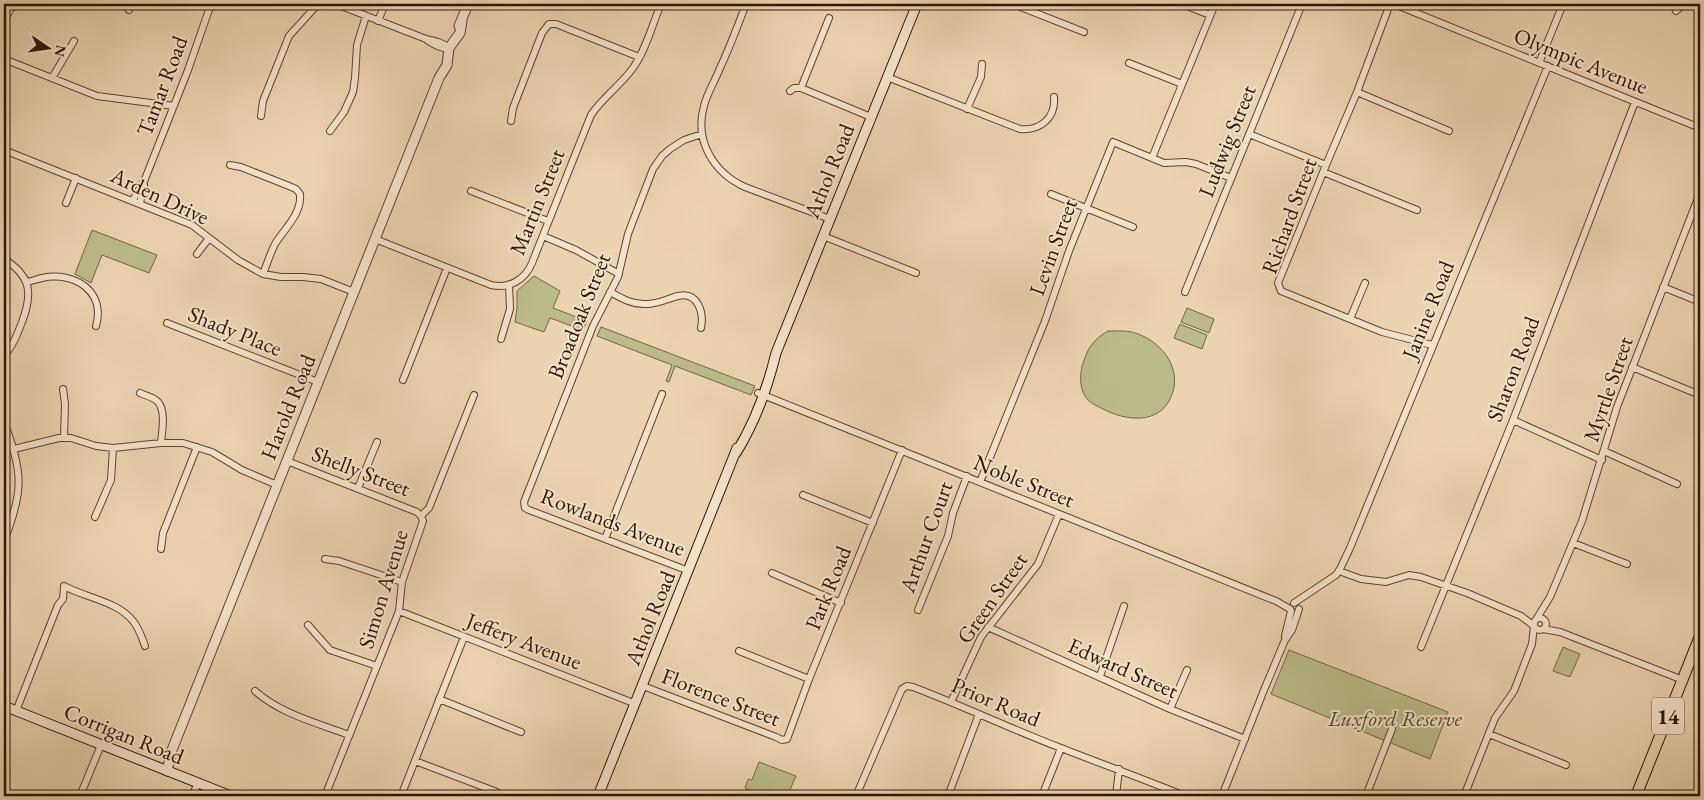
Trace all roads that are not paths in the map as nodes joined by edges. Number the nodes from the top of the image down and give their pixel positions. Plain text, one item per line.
1 (14, 4) edge
2 (211, 4) edge
3 (318, 4) edge
4 (336, 4) edge
5 (385, 4) edge
6 (468, 4) edge
7 (661, 4) edge
8 (746, 4) edge
9 (917, 4) edge
10 (1013, 4) edge
11 (1182, 4) edge
12 (1215, 4) edge
13 (1302, 4) edge
14 (1392, 4) edge
15 (1563, 4) edge
16 (1684, 4) edge
17 (1676, 11) dead end
18 (1210, 15) junction
19 (366, 16) junction
20 (829, 18) dead end
21 (4, 20) edge
22 (378, 20) junction
23 (1084, 32) dead end
24 (74, 41) dead end
25 (446, 47) junction
26 (639, 58) junction
27 (4, 59) edge
28 (1540, 63) junction
29 (982, 64) dead end
30 (1129, 64) dead end
31 (1548, 66) junction
32 (888, 77) junction
33 (52, 78) junction
34 (1182, 84) junction
35 (801, 88) junction
36 (790, 91) dead end
37 (1357, 92) junction
38 (1054, 97) dead end
39 (1635, 102) junction
40 (174, 106) junction
41 (967, 109) junction
42 (261, 116) dead end
43 (871, 117) junction
44 (511, 120) dead end
45 (1700, 128) edge
46 (330, 131) dead end
47 (1449, 131) dead end
48 (702, 134) junction
49 (1249, 134) junction
50 (4, 150) edge
51 (1152, 158) junction
52 (230, 166) dead end
53 (1324, 169) junction
54 (76, 178) junction
55 (1231, 178) junction
56 (145, 179) junction
57 (471, 191) dead end
58 (1700, 193) edge
59 (1051, 194) dead end
60 (133, 200) junction
61 (66, 203) dead end
62 (140, 203) junction
63 (1086, 210) junction
64 (1417, 210) dead end
65 (830, 219) junction
66 (548, 221) junction
67 (1133, 227) dead end
68 (543, 236) junction
69 (823, 236) junction
70 (210, 238) junction
71 (375, 239) junction
72 (197, 254) dead end
73 (4, 259) edge
74 (447, 268) junction
75 (916, 273) dead end
76 (263, 274) junction
77 (619, 274) junction
78 (27, 282) junction
79 (1365, 283) dead end
80 (509, 285) junction
81 (1663, 287) junction
82 (354, 292) junction
83 (610, 292) junction
84 (1185, 292) dead end
85 (1700, 302) edge
86 (1350, 319) junction
87 (167, 323) dead end
88 (96, 326) dead end
89 (701, 328) dead end
90 (501, 339) dead end
91 (1432, 345) junction
92 (4, 356) edge
93 (1632, 367) junction
94 (403, 380) dead end
95 (318, 382) junction
96 (63, 389) dead end
97 (140, 393) dead end
98 (662, 394) dead end
99 (760, 394) junction
100 (474, 395) dead end
101 (1700, 395) edge
102 (1513, 420) junction
103 (4, 422) edge
104 (64, 438) junction
105 (377, 442) dead end
106 (161, 443) junction
107 (197, 446) junction
108 (113, 448) junction
109 (14, 449) junction
110 (902, 450) junction
111 (1604, 451) junction
112 (1602, 460) junction
113 (287, 461) junction
114 (967, 476) junction
115 (980, 482) junction
116 (1677, 484) dead end
117 (277, 485) junction
118 (358, 488) junction
119 (803, 495) dead end
120 (524, 505) joint
121 (1059, 514) junction
122 (421, 516) junction
123 (96, 517) dead end
124 (873, 523) junction
125 (6, 528) edge
126 (605, 539) junction
127 (4, 541) edge
128 (1573, 543) junction
129 (161, 549) dead end
130 (325, 558) dead end
131 (1627, 564) dead end
132 (1342, 570) junction
133 (689, 571) junction
134 (772, 573) dead end
135 (402, 582) junction
136 (1446, 586) junction
137 (1550, 597) junction
138 (841, 603) junction
139 (1124, 606) dead end
140 (1294, 607) junction
141 (918, 610) dead end
142 (399, 611) junction
143 (1521, 616) junction
144 (1537, 618) junction
145 (1545, 621) junction
146 (308, 625) dead end
147 (1534, 626) junction
148 (988, 627) junction
149 (1542, 629) junction
150 (1560, 632) junction
151 (1700, 636) edge
152 (464, 637) junction
153 (1532, 644) junction
154 (145, 646) dead end
155 (1421, 647) dead end
156 (739, 651) dead end
157 (377, 666) junction
158 (1187, 670) dead end
159 (1100, 676) junction
160 (809, 679) junction
161 (1683, 680) junction
162 (643, 686) junction
163 (255, 691) dead end
164 (439, 699) junction
165 (951, 702) junction
166 (636, 704) junction
167 (4, 706) edge
168 (1170, 709) junction
169 (16, 711) junction
170 (979, 714) junction
171 (1392, 729) dead end
172 (521, 732) dead end
173 (1490, 734) junction
174 (348, 735) junction
175 (787, 739) joint
176 (1245, 739) junction
177 (101, 745) junction
178 (1061, 748) junction
179 (415, 761) junction
180 (1566, 765) dead end
181 (1119, 769) junction
182 (164, 770) junction
183 (198, 783) junction
184 (498, 792) dead end
185 (80, 796) edge
186 (192, 796) edge
187 (231, 796) edge
188 (325, 796) edge
189 (401, 796) edge
190 (598, 796) edge
191 (856, 796) edge
192 (948, 796) edge
193 (1042, 796) edge
194 (1116, 796) edge
195 (1185, 796) edge
196 (1222, 796) edge
197 (1366, 796) edge
198 (1464, 796) edge
199 (1636, 796) edge

1 - 21 street
2 - 40 street, Tamar Road
3 - 42 street
4 - 19 street
5 - 22 street
6 - 25 main road, Harold Road
7 - 26 street, Martin Street
8 - 48 street
9 - 32 main road, Athol Road
10 - 23 street
11 - 18 street
12 - 18 street
13 - 49 street, Ludwig Street
14 - 28 street, Olympic Avenue
14 - 37 street, Richard Street
15 - 28 street
16 - 17 street
18 - 34 street
19 - 22 street
19 - 46 street
20 - 35 street
22 - 25 street
24 - 33 street
25 - 71 main road, Harold Road
26 - 44 street
26 - 66 street, Martin Street
27 - 33 street
28 - 31 street, Olympic Avenue
29 - 41 street
30 - 34 street
31 - 39 street, Olympic Avenue
31 - 91 street, Janine Road
32 - 41 street
32 - 43 main road, Athol Road
33 - 40 street
34 - 51 street
35 - 36 street
35 - 43 street
37 - 47 street
37 - 53 street, Richard Street
38 - 41 street
39 - 45 street, Olympic Avenue
39 - 102 street, Sharon Road
40 - 56 street, Tamar Road
43 - 65 main road, Athol Road
48 - 65 street
48 - 77 street, Broadoak Street
49 - 53 street
49 - 55 street, Ludwig Street
50 - 54 street, Arden Drive
51 - 55 street, Levin Street
51 - 63 street, Levin Street
52 - 76 street
53 - 64 street
53 - 86 street, Richard Street
54 - 60 street, Arden Drive
54 - 61 street
55 - 84 street, Ludwig Street
56 - 60 street, Tamar Road
56 - 62 street, Tamar Road
57 - 66 street
58 - 81 street, Myrtle Street
59 - 63 street
60 - 62 street, Arden Drive
62 - 70 street, Arden Drive
63 - 67 street
63 - 115 street, Levin Street
65 - 69 main road, Athol Road
66 - 68 street, Martin Street
68 - 77 street
68 - 80 street, Martin Street
69 - 75 street
69 - 99 main road, Athol Road
70 - 72 street
70 - 76 street, Arden Drive
71 - 74 street, Martin Street
71 - 82 main road, Harold Road
73 - 78 street
74 - 80 street, Martin Street
74 - 94 street
76 - 82 street, Arden Drive
77 - 83 street, Broadoak Street
78 - 88 street
78 - 92 street
79 - 86 street
80 - 90 street
81 - 85 street
81 - 93 street, Myrtle Street
82 - 95 main road, Harold Road
83 - 89 street
83 - 120 street, Broadoak Street
86 - 91 street, Richard Street
87 - 95 street, Shady Place
91 - 132 street, Janine Road
93 - 101 street
93 - 111 street, Myrtle Street
95 - 113 main road, Harold Road
96 - 104 street
97 - 106 street
98 - 126 street
99 - 110 street, Noble Street
99 - 133 main road, Athol Road
100 - 122 street, Simon Avenue
102 - 112 street
102 - 136 street, Sharon Road
103 - 109 street
104 - 108 street
104 - 109 street
105 - 118 street
106 - 107 street
106 - 108 street
107 - 117 street
107 - 129 street
108 - 123 street
109 - 125 street
110 - 114 street, Noble Street
110 - 124 street, Park Road
111 - 112 street, Myrtle Street
111 - 116 street
112 - 128 street, Myrtle Street
113 - 117 main road, Harold Road
113 - 118 street, Shelly Street
114 - 115 street, Noble Street
114 - 141 street, Arthur Court
115 - 121 street, Noble Street
117 - 182 main road, Harold Road
118 - 122 street, Shelly Street
119 - 124 street
120 - 126 street, Rowlands Avenue
121 - 140 street, Noble Street
121 - 148 street, Green Street
122 - 135 street, Simon Avenue
124 - 138 street, Park Road
125 - 127 street
126 - 133 street, Rowlands Avenue
128 - 131 street
128 - 137 street, Myrtle Street
130 - 135 street
132 - 136 street
132 - 140 street
133 - 162 main road, Athol Road
134 - 138 street
135 - 142 street, Simon Avenue
136 - 143 street
136 - 155 street, Sharon Road
137 - 144 street, Myrtle Street
137 - 145 street, Myrtle Street
138 - 160 street, Park Road
139 - 159 street
140 - 176 street
142 - 152 street, Jeffery Avenue
142 - 157 street, Simon Avenue
143 - 144 street
143 - 147 street
144 - 145 street
144 - 147 street
145 - 149 street
145 - 150 street
146 - 157 street
147 - 149 street
147 - 153 street
148 - 159 street, Edward Street
148 - 165 street, Green Street
149 - 150 street
149 - 153 street
150 - 161 street
151 - 161 main road, 14
152 - 164 street
152 - 166 street, Jeffery Avenue
153 - 173 street
154 - 169 street
156 - 160 street
157 - 174 street, Simon Avenue
158 - 168 street
159 - 168 street, Edward Street
160 - 175 street, Park Road
161 - 199 main road, 14
162 - 166 main road, Athol Road
162 - 175 street, Florence Street
163 - 174 street
164 - 172 street
164 - 179 street
165 - 170 street, Prior Road
165 - 191 street, Prior Road
166 - 190 main road, Athol Road
167 - 169 main road, Corrigan Road
168 - 176 street, Edward Street
169 - 177 main road, Corrigan Road
170 - 178 street, Prior Road
170 - 192 street
171 - 197 street
173 - 180 street
173 - 198 street
174 - 188 street, Simon Avenue
176 - 196 street
177 - 182 main road, Corrigan Road
177 - 185 street
178 - 181 street, Prior Road
178 - 193 street
179 - 184 street
179 - 189 street
181 - 194 street
181 - 195 street, Prior Road
182 - 183 main road, Corrigan Road
183 - 186 street
183 - 187 main road, Corrigan Road

